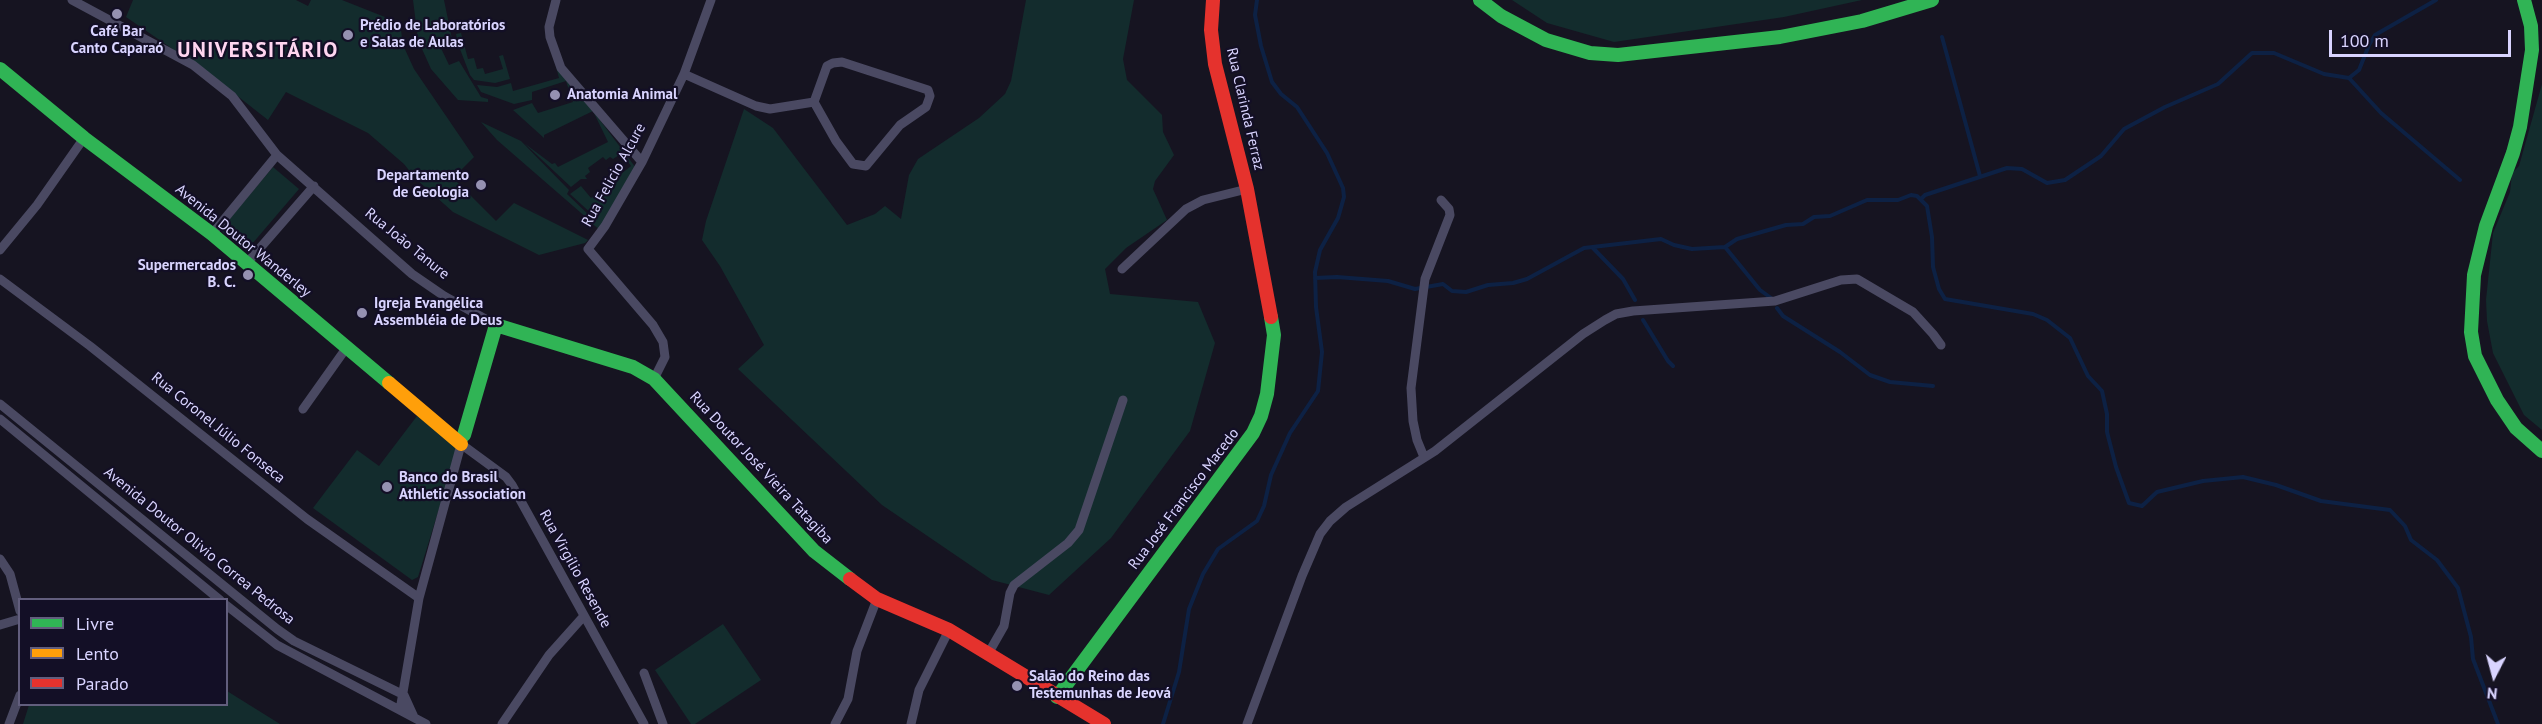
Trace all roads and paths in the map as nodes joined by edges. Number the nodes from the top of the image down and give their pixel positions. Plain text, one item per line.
1 (72, 0) edge
2 (555, 0) edge
3 (711, 0) edge
4 (1213, 0) edge
5 (1480, 0) edge
6 (1932, 0) edge
7 (2523, 0) edge
8 (84, 4) edge
9 (0, 69) edge
10 (684, 74) junction
11 (813, 102) junction
12 (84, 138) junction
13 (277, 155) junction
14 (642, 162) junction
15 (314, 186) junction
16 (1247, 189) junction
17 (1441, 200) dead end
18 (212, 234) junction
19 (0, 250) edge
20 (247, 263) junction
21 (1122, 269) dead end
22 (0, 279) edge
23 (496, 325) junction
24 (1941, 345) dead end
25 (347, 347) junction
26 (654, 378) junction
27 (1122, 400) dead end
28 (0, 404) edge
29 (303, 410) dead end
30 (0, 419) edge
31 (463, 440) junction
32 (2542, 451) edge
33 (1424, 457) junction
34 (104, 489) junction
35 (96, 497) junction
36 (152, 528) junction
37 (143, 535) junction
38 (0, 559) edge
39 (218, 598) edge
40 (419, 598) junction
41 (877, 599) junction
42 (18, 604) edge
43 (228, 607) edge
44 (583, 617) junction
45 (18, 620) edge
46 (0, 625) edge
47 (949, 630) junction
48 (285, 635) junction
49 (277, 645) junction
50 (988, 654) junction
51 (644, 673) dead end
52 (404, 695) junction
53 (1057, 697) junction
54 (18, 699) edge
55 (400, 710) junction
56 (414, 717) junction
57 (0, 722) edge
58 (9, 722) edge
59 (426, 724) edge
60 (502, 724) edge
61 (644, 724) edge
62 (663, 724) edge
63 (835, 724) edge
64 (911, 724) edge
65 (1104, 724) edge
66 (1247, 724) edge

1 - 8 street, Rua João Tanure
2 - 14 street
3 - 10 street, Rua Felicio Alcure
4 - 16 main road, Rua Clarinda Ferraz
5 - 6 main road
7 - 32 main road
8 - 13 street, Rua João Tanure
9 - 12 main road, Avenida Doutor Wanderley
10 - 11 street
10 - 14 street, Rua Felicio Alcure
11 - 11 street
12 - 18 main road, Avenida Doutor Wanderley
12 - 19 street
13 - 15 street, Rua João Tanure
13 - 18 street
14 - 26 street, Rua Felicio Alcure
15 - 20 street
15 - 23 street, Rua João Tanure
16 - 21 street
16 - 53 main road, Rua José Francisco Macedo
17 - 33 street
18 - 20 main road, Avenida Doutor Wanderley
20 - 25 main road, Avenida Doutor Wanderley
22 - 40 street, Rua Coronel Júlio Fonseca
23 - 26 main road, Rua João Tanure
23 - 31 main road
24 - 33 street
25 - 29 street
25 - 31 main road, Avenida Doutor Wanderley
26 - 41 main road, Rua Doutor José Vieira Tatagiba
27 - 50 street
28 - 34 street, Avenida Doutor Olivio Correa Pedrosa
30 - 35 street, Avenida Doutor Olivio Correa Pedrosa
31 - 40 street
31 - 44 street, Rua Virgílio Resende
33 - 66 street
34 - 35 street
34 - 36 street, Avenida Doutor Olivio Correa Pedrosa
35 - 37 street, Avenida Doutor Olivio Correa Pedrosa
36 - 37 street
36 - 48 street, Avenida Doutor Olivio Correa Pedrosa
37 - 39 street, Avenida Doutor Olivio Correa Pedrosa
38 - 42 street
40 - 52 street
41 - 47 main road, Rua Doutor José Vieira Tatagiba
41 - 63 street
43 - 49 street, Avenida Doutor Olivio Correa Pedrosa
44 - 60 street
44 - 61 street, Rua Virgílio Resende
45 - 46 street
47 - 50 main road, Rua Doutor José Vieira Tatagiba
47 - 64 street
48 - 49 street
48 - 52 street, Avenida Doutor Olivio Correa Pedrosa
49 - 55 street, Avenida Doutor Olivio Correa Pedrosa
50 - 53 main road, Rua Doutor José Vieira Tatagiba
51 - 62 street
52 - 55 street
52 - 56 street
53 - 65 main road, Rua Doutor José Vieira Tatagiba
54 - 58 street
55 - 56 street, Avenida Doutor Olivio Correa Pedrosa
56 - 59 street, Avenida Doutor Olivio Correa Pedrosa
57 - 58 street

